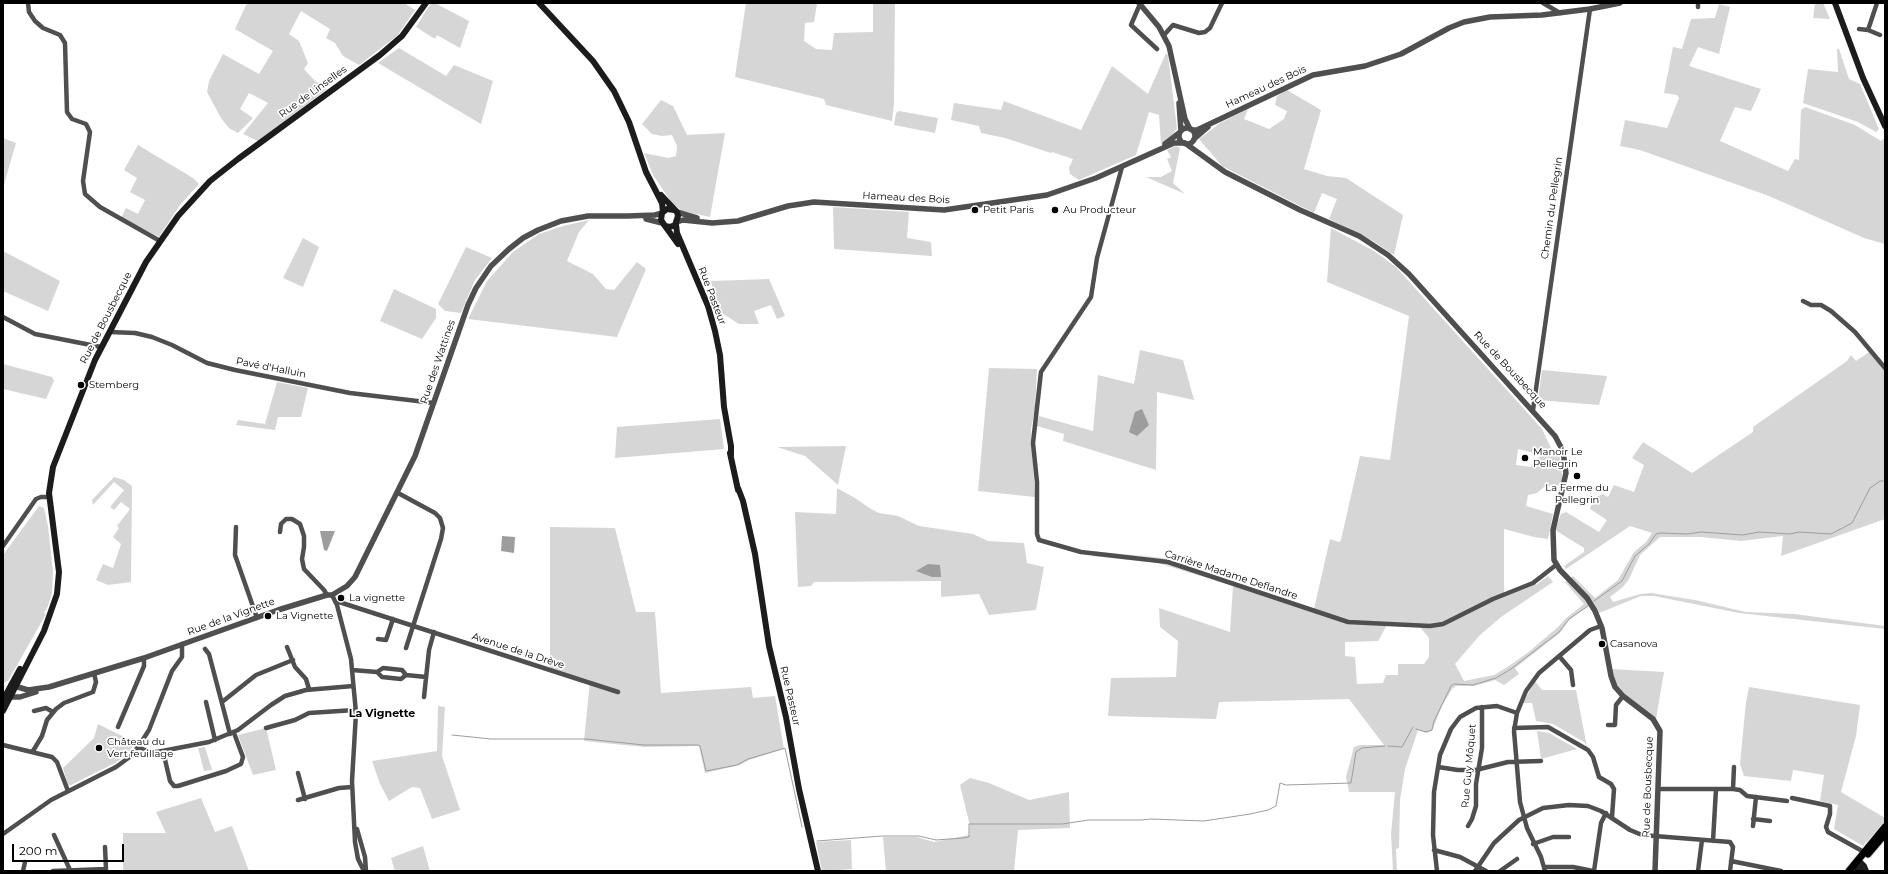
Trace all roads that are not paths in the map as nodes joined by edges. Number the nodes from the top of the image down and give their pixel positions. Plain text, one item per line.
1 (28, 3) edge
2 (426, 3) edge
3 (539, 3) edge
4 (1222, 3) edge
5 (1543, 3) edge
6 (1620, 3) edge
7 (1835, 3) edge
8 (1877, 3) edge
9 (1140, 4) edge
10 (1590, 9) junction
11 (1560, 13) junction
12 (1859, 29) dead end
13 (1868, 30) junction
14 (1164, 35) junction
15 (1880, 35) dead end
16 (1157, 49) dead end
17 (1178, 84) junction
18 (1223, 117) junction
19 (1885, 126) edge
20 (1191, 129) junction
21 (1180, 132) junction
22 (1194, 140) junction
23 (1184, 143) junction
24 (1151, 153) junction
25 (1214, 165) junction
26 (1122, 167) junction
27 (649, 179) junction
28 (204, 187) joint
29 (675, 211) junction
30 (662, 213) junction
31 (628, 216) junction
32 (725, 222) junction
33 (677, 223) junction
34 (664, 224) junction
35 (160, 241) junction
36 (689, 263) junction
37 (1803, 301) dead end
38 (3, 317) edge
39 (110, 332) junction
40 (101, 347) junction
41 (1885, 368) edge
42 (434, 403) junction
43 (1533, 410) junction
44 (398, 493) junction
45 (50, 497) junction
46 (236, 527) dead end
47 (280, 532) dead end
48 (3, 546) edge
49 (1556, 565) junction
50 (329, 595) junction
51 (336, 601) junction
52 (257, 618) junction
53 (393, 619) junction
54 (414, 626) junction
55 (1601, 626) junction
56 (434, 632) junction
57 (378, 639) dead end
58 (179, 646) junction
59 (287, 647) dead end
60 (406, 648) dead end
61 (205, 649) dead end
62 (1559, 656) junction
63 (144, 658) junction
64 (293, 660) junction
65 (352, 670) junction
66 (377, 672) junction
67 (94, 673) junction
68 (406, 675) junction
69 (426, 677) junction
70 (1573, 685) dead end
71 (14, 686) junction
72 (353, 686) junction
73 (49, 687) junction
74 (309, 689) junction
75 (618, 692) dead end
76 (7, 693) edge
77 (1623, 696) junction
78 (424, 697) dead end
79 (4, 702) edge
80 (206, 702) dead end
81 (222, 702) junction
82 (1482, 707) junction
83 (356, 710) junction
84 (3, 711) edge
85 (34, 711) dead end
86 (53, 712) junction
87 (1517, 713) junction
88 (1608, 725) dead end
89 (118, 727) dead end
90 (266, 728) dead end
91 (1514, 728) junction
92 (232, 733) junction
93 (215, 740) junction
94 (3, 745) edge
95 (138, 747) junction
96 (33, 751) junction
97 (163, 751) junction
98 (1541, 761) dead end
99 (1516, 762) junction
100 (1438, 766) junction
101 (1734, 767) dead end
102 (1479, 770) junction
103 (298, 773) dead end
104 (352, 787) junction
105 (1659, 789) junction
106 (1716, 789) junction
107 (1733, 789) junction
108 (68, 791) junction
109 (1756, 797) junction
110 (305, 799) junction
111 (298, 800) dead end
112 (1606, 813) junction
113 (1523, 817) junction
114 (1612, 817) junction
115 (1754, 819) junction
116 (1770, 821) dead end
117 (1468, 826) dead end
118 (1753, 826) dead end
119 (1885, 827) edge
120 (4, 833) edge
121 (1885, 834) edge
122 (54, 835) dead end
123 (1569, 836) dead end
124 (1656, 836) junction
125 (1702, 840) junction
126 (1714, 841) junction
127 (1534, 844) junction
128 (106, 847) dead end
129 (1434, 850) junction
130 (1864, 852) junction
131 (1517, 859) dead end
132 (1731, 861) junction
133 (25, 862) dead end
134 (1477, 866) junction
135 (1856, 867) edge
136 (104, 869) edge
137 (1545, 869) edge
138 (70, 870) edge
139 (23, 871) edge
140 (53, 871) edge
141 (365, 871) edge
142 (818, 871) edge
143 (1437, 871) edge
144 (1475, 871) edge
145 (1486, 871) edge
146 (1500, 871) edge
147 (1594, 871) edge
148 (1655, 871) edge
149 (1698, 871) edge
150 (1730, 871) edge
151 (1781, 871) edge
152 (1866, 871) edge

1 - 35 street
2 - 28 main road, Rue de Linselles
3 - 27 main road
4 - 14 street
5 - 11 street
6 - 10 street, Hameau des Bois
7 - 19 main road
8 - 13 street
9 - 14 street
9 - 16 street
10 - 11 street, Hameau des Bois
10 - 43 street, Chemin du Pellegrin
11 - 18 street, Hameau des Bois
12 - 13 street
13 - 15 street
14 - 17 street
17 - 20 street
17 - 21 street
18 - 20 street, Hameau des Bois
18 - 22 street, Hameau des Bois
20 - 21 street
20 - 22 street
21 - 23 street
21 - 24 street, Hameau des Bois
22 - 23 street
22 - 25 street, Rue de Bousbecque
23 - 24 street, Hameau des Bois
23 - 25 street, Rue de Bousbecque
24 - 26 street, Hameau des Bois
25 - 43 street, Rue de Bousbecque
26 - 32 street, Hameau des Bois
26 - 49 street, Carrière Madame Deflandre
27 - 29 main road
27 - 30 main road
28 - 35 main road, Rue de Bousbecque
29 - 30 main road
29 - 32 street, Hameau des Bois
29 - 33 main road
30 - 31 street, Rue des Wattines
30 - 34 main road
31 - 34 street, Rue des Wattines
31 - 42 street, Rue des Wattines
32 - 33 street, Hameau des Bois
33 - 34 main road
33 - 36 main road, Rue Pasteur
34 - 36 main road, Rue Pasteur
35 - 39 main road, Rue de Bousbecque
36 - 142 main road, Rue Pasteur
37 - 41 street
38 - 40 street
39 - 40 main road, Rue de Bousbecque
39 - 42 street, Pavé d'Halluin
40 - 45 main road, Rue de Bousbecque
42 - 44 street, Rue des Wattines
43 - 49 street, Rue de Bousbecque
44 - 50 street, Rue des Wattines
44 - 54 street
45 - 48 street
45 - 71 main road, Rue de Bousbecque
46 - 52 street
47 - 50 street
49 - 55 street, Rue de Bousbecque
50 - 51 street
50 - 52 street, Rue de la Vignette
51 - 53 street, Avenue de la Drève
51 - 65 street
52 - 58 street, Rue de la Vignette
53 - 54 street, Avenue de la Drève
53 - 57 street
54 - 56 street, Avenue de la Drève
54 - 60 street
55 - 62 street
55 - 77 street, Rue de Bousbecque
56 - 69 street
56 - 75 street, Avenue de la Drève
58 - 63 street, Rue de la Vignette
58 - 95 street
59 - 64 street
61 - 81 street
62 - 70 street
62 - 87 street
63 - 67 street, Rue de la Vignette
63 - 89 street
64 - 74 street
64 - 81 street
65 - 66 street
65 - 72 street
66 - 68 street
66 - 68 street
67 - 73 street, Rue de la Vignette
67 - 86 street
68 - 69 street
69 - 78 street
71 - 73 street
71 - 76 main road, Rue de Bousbecque
72 - 74 street
72 - 83 street
73 - 76 street
74 - 92 street
76 - 79 main road, Rue de Bousbecque
77 - 88 street
77 - 105 street, Rue de Bousbecque
79 - 84 main road, Rue de Bousbecque
80 - 93 street
81 - 92 street
82 - 87 street
82 - 100 street
82 - 102 street, Rue Guy Môquet
83 - 90 street
83 - 104 street
85 - 86 street
86 - 96 street
87 - 91 street
91 - 99 street
91 - 114 street
92 - 93 street
92 - 97 street
93 - 97 street
94 - 96 street
95 - 97 street
95 - 108 street
96 - 108 street
98 - 99 street
99 - 102 street
99 - 113 street
100 - 102 street
100 - 129 street
101 - 107 street
102 - 117 street, Rue Guy Môquet
103 - 110 street
104 - 110 street
104 - 141 street
105 - 106 street
105 - 124 street, Rue de Bousbecque
106 - 107 street
106 - 126 street
107 - 109 street
108 - 120 street
109 - 115 street
109 - 130 street
110 - 111 street
112 - 113 street
112 - 114 street
112 - 147 street
113 - 127 street
113 - 134 street
114 - 124 street
115 - 116 street
115 - 118 street
119 - 130 main road
121 - 135 main road
122 - 138 street
123 - 127 street
124 - 125 street
124 - 148 street, Rue de Bousbecque
125 - 126 street
125 - 149 street
126 - 132 street
127 - 137 street
128 - 136 street
129 - 134 street
129 - 143 street
130 - 135 main road
131 - 146 street
132 - 150 street
132 - 151 street
133 - 139 street
134 - 144 street
134 - 145 street
135 - 152 main road
136 - 138 street
137 - 147 street
138 - 140 street

